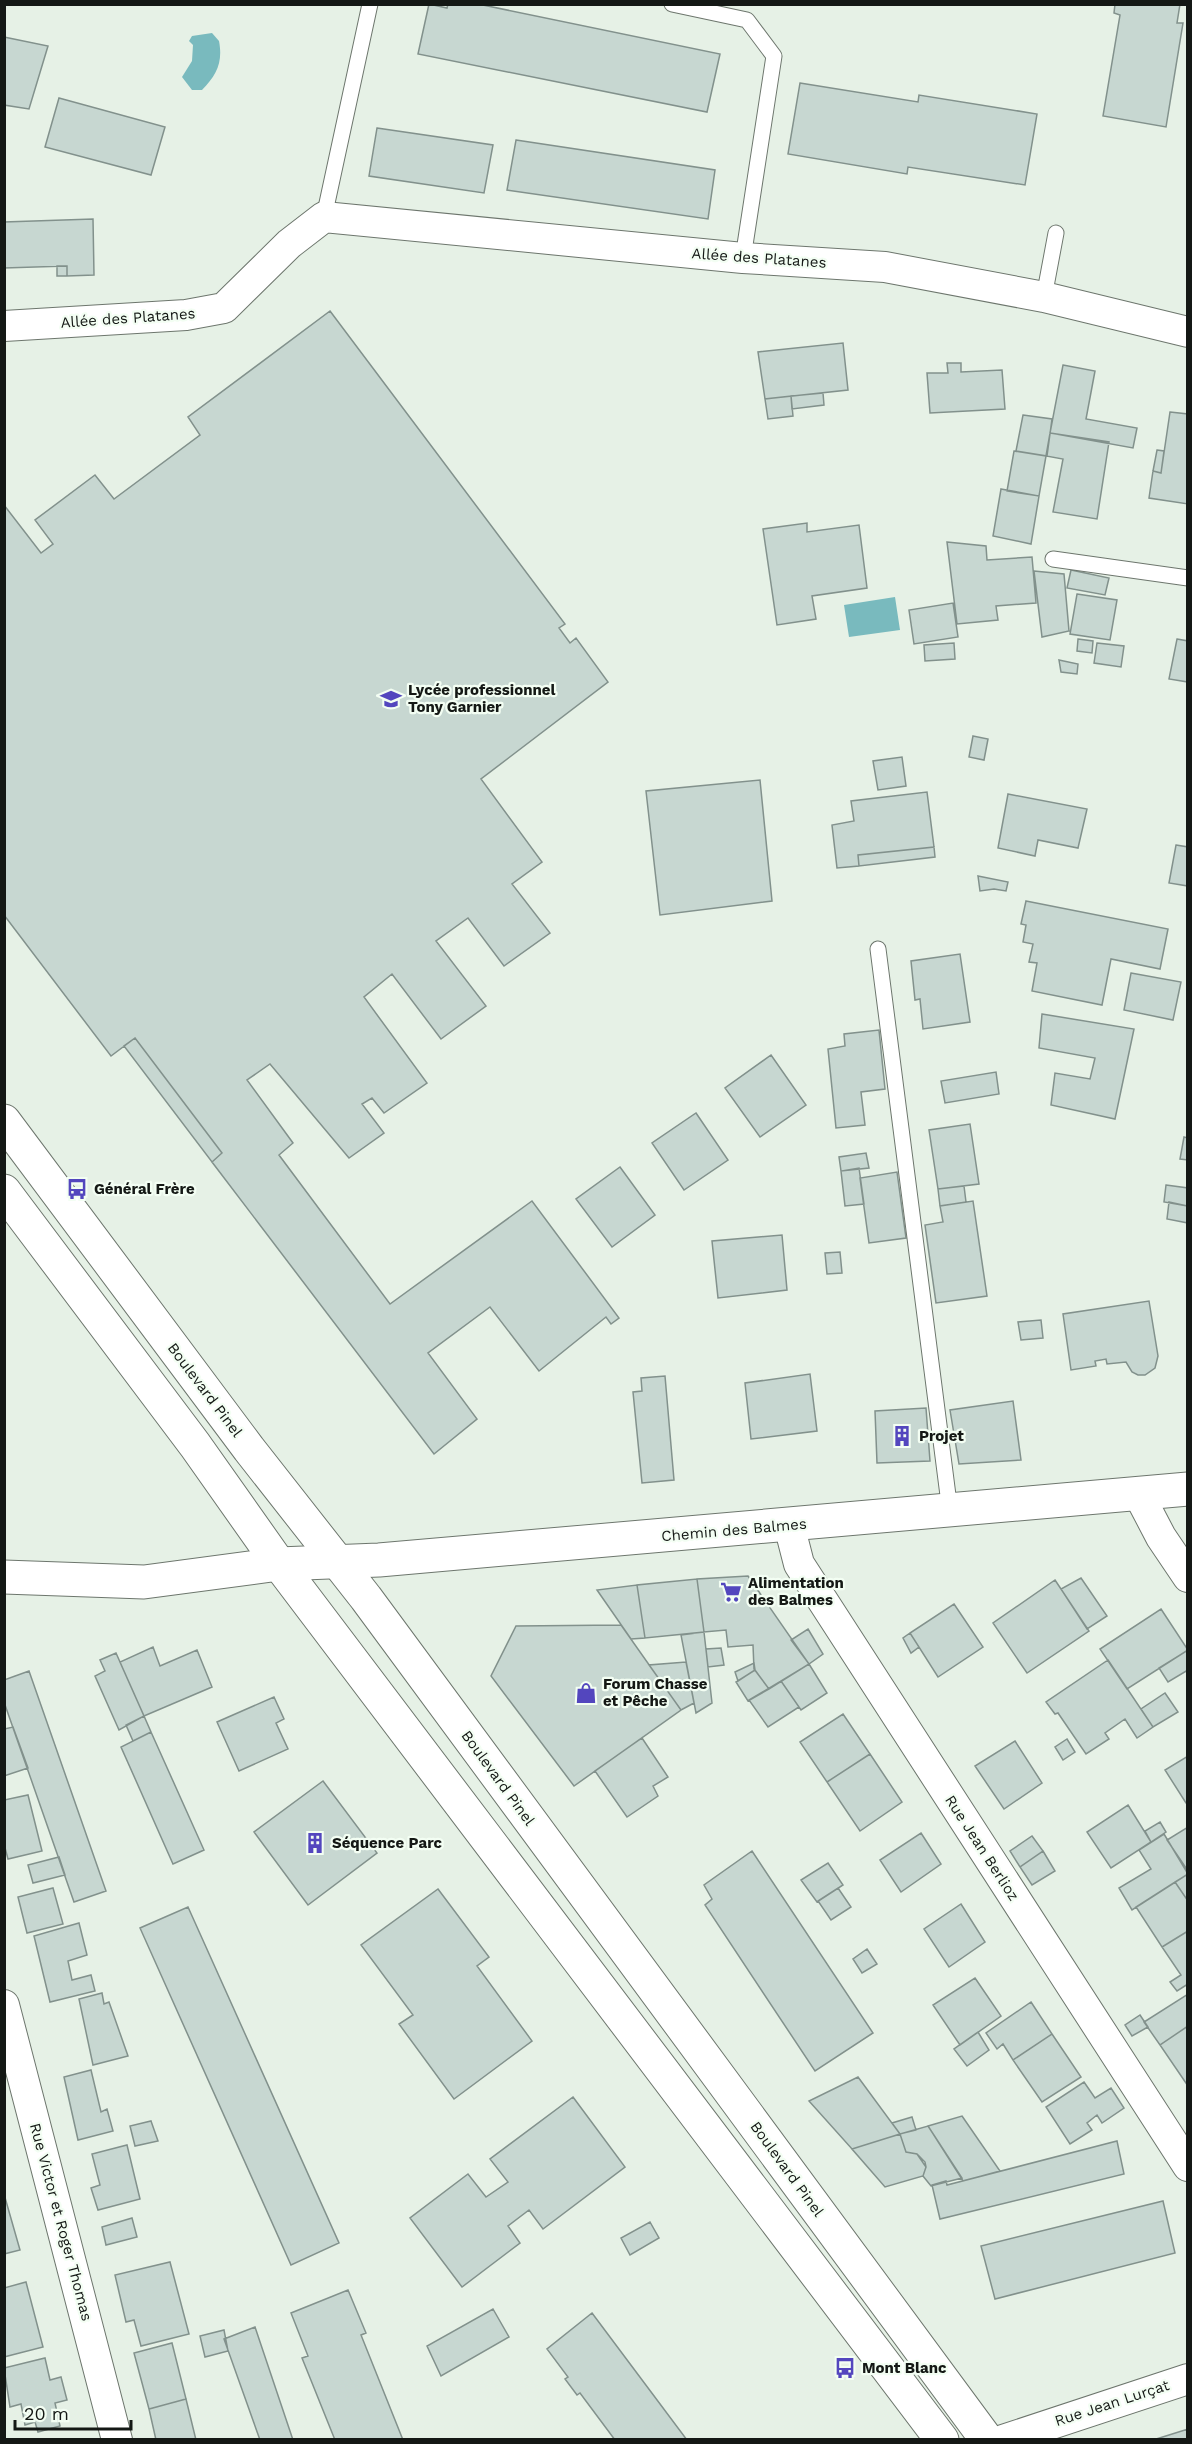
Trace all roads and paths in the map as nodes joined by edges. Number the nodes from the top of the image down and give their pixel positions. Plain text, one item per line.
1 (370, 4) edge
2 (672, 4) edge
3 (324, 217) junction
4 (1056, 233) dead end
5 (743, 258) junction
6 (1044, 297) junction
7 (4, 326) edge
8 (1188, 332) edge
9 (1053, 559) dead end
10 (1188, 578) edge
11 (878, 949) dead end
12 (4, 1121) edge
13 (4, 1191) edge
14 (1188, 1489) edge
15 (1137, 1494) junction
16 (950, 1511) junction
17 (789, 1525) junction
18 (338, 1563) junction
19 (279, 1564) junction
20 (4, 1577) edge
21 (1188, 1577) edge
22 (4, 2005) edge
23 (1188, 2166) edge
24 (1188, 2379) edge
25 (117, 2439) edge
26 (942, 2439) edge
27 (987, 2439) edge
28 (1004, 2439) edge

1 - 3 lane
2 - 5 lane
3 - 5 street, Allée des Platanes
3 - 7 street, Allée des Platanes
4 - 6 lane
5 - 6 street, Allée des Platanes
6 - 8 street, Allée des Platanes
9 - 10 lane
11 - 16 lane
12 - 18 main road, Boulevard Pinel
13 - 19 main road
14 - 15 main road, Chemin des Balmes
15 - 16 main road, Chemin des Balmes
15 - 21 street
16 - 17 main road, Chemin des Balmes
17 - 18 main road, Chemin des Balmes
17 - 23 street, Rue Jean Berlioz
18 - 19 main road, Chemin des Balmes
18 - 27 main road, Boulevard Pinel
19 - 20 main road, Chemin des Balmes
19 - 26 main road
22 - 25 street, Rue Victor et Roger Thomas
24 - 28 street, Rue Jean Lurçat

